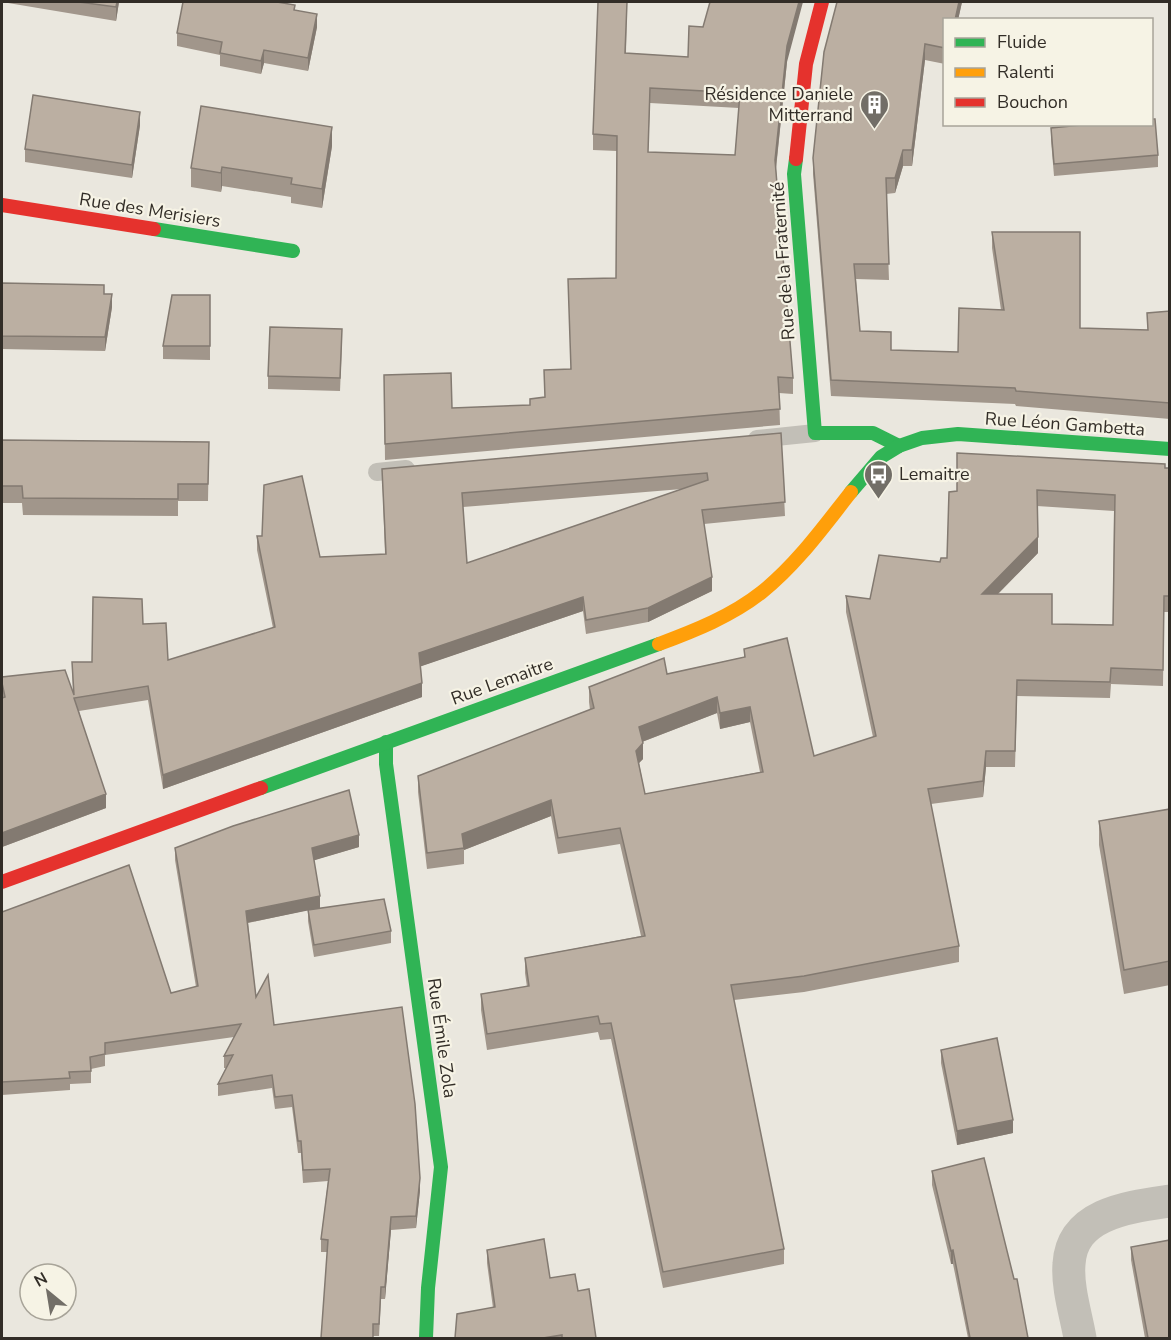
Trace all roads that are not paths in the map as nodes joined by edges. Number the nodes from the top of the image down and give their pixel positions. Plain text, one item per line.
1 (822, 2) edge
2 (2, 206) edge
3 (293, 252) dead end
4 (815, 432) junction
5 (958, 434) joint
6 (744, 440) edge
7 (899, 446) junction
8 (1170, 449) edge
9 (423, 468) edge
10 (377, 472) dead end
11 (386, 742) junction
12 (2, 882) edge
13 (1170, 1201) edge
14 (426, 1338) edge
15 (1080, 1338) edge

1 - 4 street, Rue de la Fraternité
2 - 3 street, Rue des Merisiers
4 - 6 lane
4 - 7 street
5 - 7 street, Rue Lemaitre
5 - 8 street, Rue Léon Gambetta
7 - 11 street, Rue Lemaitre
9 - 10 lane
11 - 12 street, Rue Lemaitre
11 - 14 street, Rue Émile Zola
13 - 15 street

